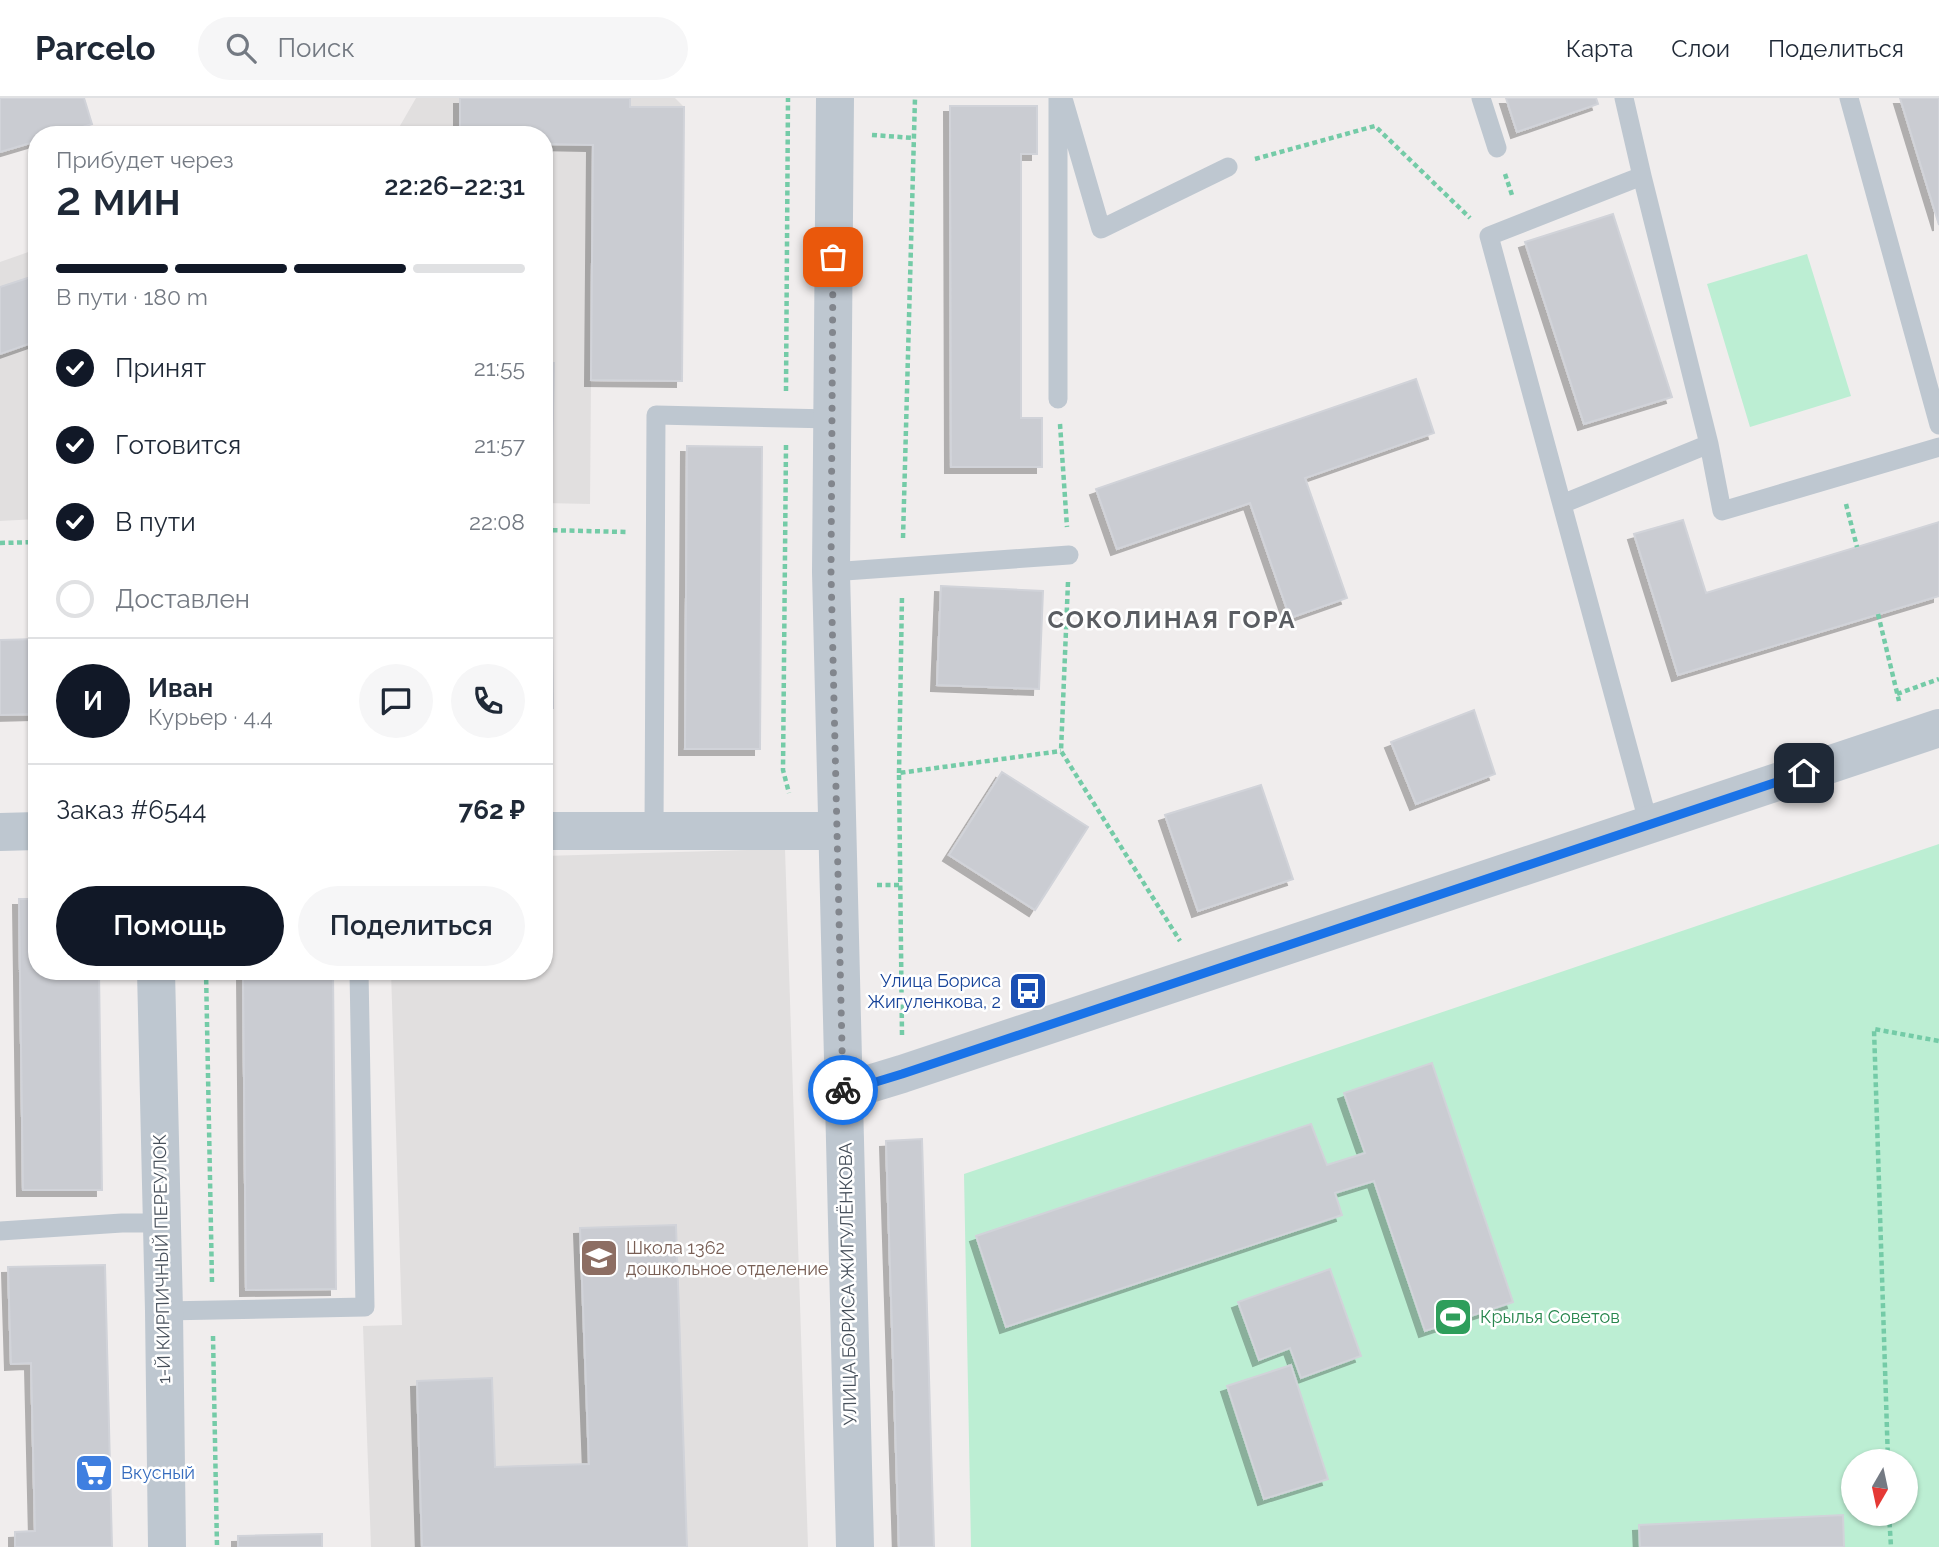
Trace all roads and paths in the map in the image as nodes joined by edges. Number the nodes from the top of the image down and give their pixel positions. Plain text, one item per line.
1 (835, 98) edge
2 (915, 98) edge
3 (1061, 98) edge
4 (1481, 98) edge
5 (1623, 98) edge
6 (1849, 98) edge
7 (1497, 148) joint
8 (1228, 167) joint
9 (1642, 176) junction
10 (1522, 223) junction
11 (1489, 236) junction
12 (1058, 399) joint
13 (832, 419) junction
14 (1939, 425) edge
15 (1709, 443) junction
16 (1939, 447) edge
17 (1839, 476) junction
18 (1562, 504) junction
19 (553, 530) edge
20 (656, 533) junction
21 (28, 542) edge
22 (0, 544) edge
23 (1857, 547) dead end
24 (1069, 555) junction
25 (903, 566) junction
26 (831, 572) junction
27 (1878, 614) dead end
28 (1939, 679) edge
29 (1897, 694) junction
30 (1923, 734) edge
31 (899, 773) dead end
32 (1649, 825) junction
33 (28, 831) edge
34 (553, 831) edge
35 (654, 831) junction
36 (837, 831) junction
37 (0, 832) edge
38 (1201, 975) junction
39 (156, 980) edge
40 (206, 980) edge
41 (359, 980) edge
42 (1939, 1041) edge
43 (843, 1092) junction
44 (161, 1223) junction
45 (0, 1231) edge
46 (213, 1310) junction
47 (164, 1311) junction
48 (1888, 1449) edge
49 (1890, 1526) edge
50 (167, 1547) edge
51 (217, 1547) edge
52 (855, 1547) edge
53 (1891, 1547) edge

1 - 13 street, УЛИЦА БОРИСА ЖИГУЛЁНКОВА
2 - 25 path
3 - 8 lane
3 - 12 lane
4 - 7 lane
5 - 9 lane
6 - 14 lane
7 - 10 path
8 - 11 path
9 - 10 lane
9 - 15 lane
10 - 11 lane
11 - 18 lane
12 - 24 path
13 - 20 lane
13 - 26 street, УЛИЦА БОРИСА ЖИГУЛЁНКОВА
15 - 17 lane
15 - 18 lane
16 - 17 lane
17 - 23 path
18 - 32 lane
19 - 20 path
20 - 35 lane
21 - 22 path
24 - 25 lane
24 - 38 path
25 - 26 lane
25 - 31 path
26 - 36 street, УЛИЦА БОРИСА ЖИГУЛЁНКОВА
27 - 29 path
28 - 29 path
29 - 30 path
30 - 32 street
32 - 38 street
33 - 37 street
34 - 35 street
35 - 36 street
36 - 43 street, УЛИЦА БОРИСА ЖИГУЛЁНКОВА
38 - 43 street
39 - 44 street, 1-Й КИРПИЧНЫЙ ПЕРЕУЛОК
40 - 46 path
41 - 46 lane
42 - 48 path
43 - 52 street, УЛИЦА БОРИСА ЖИГУЛЁНКОВА
44 - 45 lane
44 - 47 street, 1-Й КИРПИЧНЫЙ ПЕРЕУЛОК
46 - 47 lane
46 - 51 path
47 - 50 street, 1-Й КИРПИЧНЫЙ ПЕРЕУЛОК
49 - 53 path

